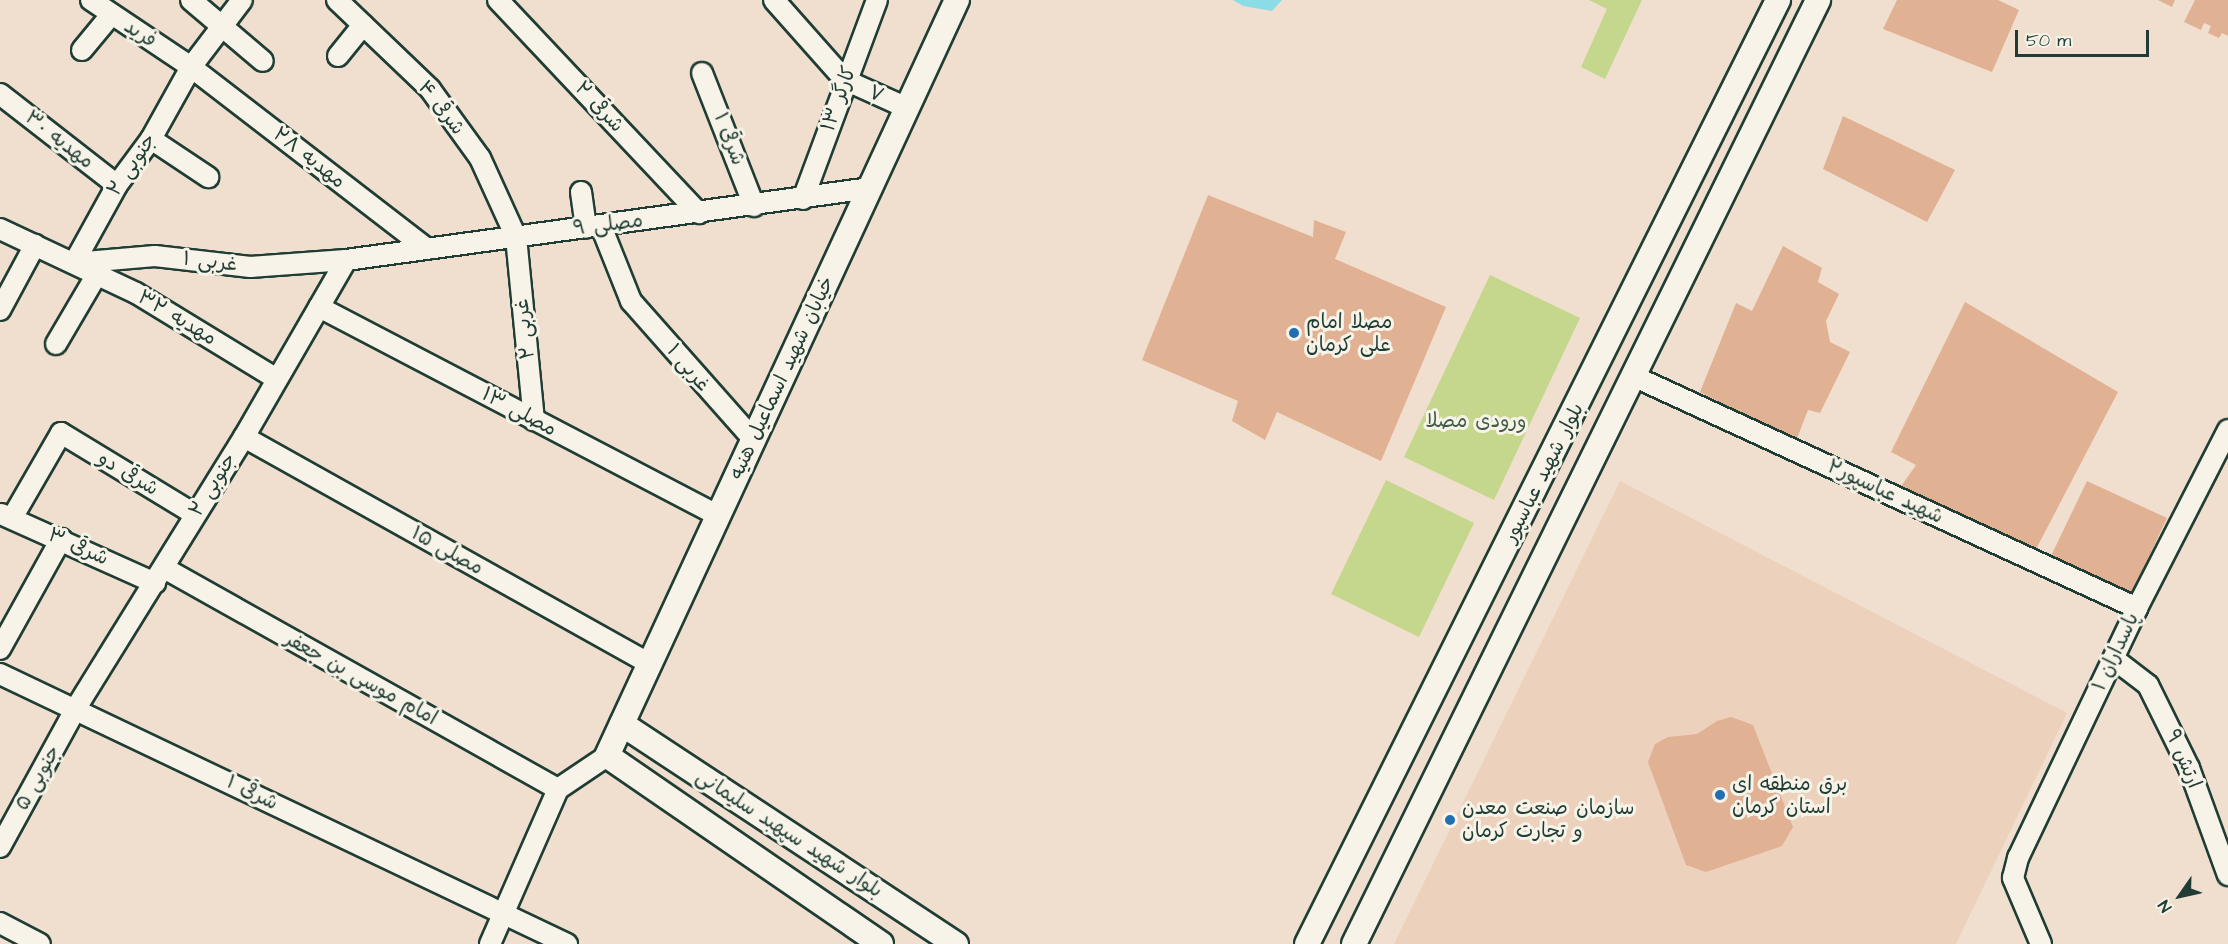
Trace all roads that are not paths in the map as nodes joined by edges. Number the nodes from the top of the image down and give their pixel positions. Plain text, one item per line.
1 (91, 0) edge
2 (190, 0) edge
3 (242, 0) edge
4 (337, 0) edge
5 (774, 0) edge
6 (877, 0) edge
7 (957, 0) edge
8 (1778, 0) edge
9 (1818, 0) edge
10 (511, 5) edge
11 (111, 15) junction
12 (363, 25) junction
13 (221, 27) junction
14 (82, 50) dead end
15 (338, 56) dead end
16 (263, 61) dead end
17 (191, 67) junction
18 (702, 73) dead end
19 (844, 80) junction
20 (0, 94) edge
21 (907, 108) junction
22 (151, 139) junction
23 (208, 177) dead end
24 (117, 185) junction
25 (870, 188) junction
26 (581, 192) dead end
27 (803, 199) junction
28 (754, 206) junction
29 (699, 213) junction
30 (594, 227) junction
31 (0, 229) edge
32 (516, 237) junction
33 (34, 245) junction
34 (427, 249) junction
35 (346, 260) junction
36 (74, 263) junction
37 (97, 274) junction
38 (1643, 277) junction
39 (1674, 293) junction
40 (319, 307) junction
41 (0, 310) edge
42 (56, 344) dead end
43 (1633, 376) junction
44 (277, 379) junction
45 (534, 420) junction
46 (244, 437) junction
47 (753, 440) junction
48 (2225, 443) edge
49 (194, 514) junction
50 (6, 516) edge
51 (718, 516) junction
52 (61, 539) junction
53 (159, 575) junction
54 (2137, 608) junction
55 (0, 649) edge
56 (2114, 659) junction
57 (650, 664) junction
58 (0, 674) edge
59 (76, 708) junction
60 (622, 724) junction
61 (607, 756) junction
62 (558, 789) junction
63 (0, 847) edge
64 (2228, 876) edge
65 (502, 913) junction
66 (0, 923) edge
67 (40, 944) edge
68 (490, 944) edge
69 (567, 944) edge
70 (881, 944) edge
71 (956, 944) edge
72 (1307, 944) edge
73 (1354, 944) edge
74 (2041, 944) edge

1 - 11 street, فرید
2 - 13 street
3 - 13 street, ۲ جنوبی
4 - 12 street, ۴ شرقی
5 - 19 street
6 - 19 street, کارگر ۱۳
7 - 21 main road, خیابان شهید اسماعیل هنیه
8 - 38 main road, بلوار شهید عباسپور
9 - 39 main road, بلوار شهید عباسپور
10 - 29 street, ۲ شرقی
11 - 14 street
11 - 17 street, فرید
12 - 15 street
12 - 32 street, ۴ شرقی
13 - 16 street
13 - 17 street, ۲ جنوبی
17 - 22 street, ۲ جنوبی
17 - 34 street, مهدیه ۲۸
18 - 28 street, ۱ شرقی
19 - 21 street, ۷
19 - 27 street, کارگر ۱۳
20 - 24 street, مهدیه ۳۰
21 - 25 main road, خیابان شهید اسماعیل هنیه
22 - 23 street
22 - 24 street, ۲ جنوبی
24 - 36 street, ۲ جنوبی
25 - 27 street, مصلی ۹
25 - 47 main road, خیابان شهید اسماعیل هنیه
26 - 30 street, ۱ غربی
27 - 28 street, مصلی ۹
28 - 29 street, مصلی ۹
29 - 30 street, مصلی ۹
30 - 32 street, مصلی ۹
30 - 47 street, ۱ غربی
31 - 33 street, مهدیه ۳۲
32 - 34 street, مصلی ۹
32 - 45 street, ۲ غربی
33 - 36 street, مهدیه ۳۲
33 - 41 street
34 - 35 street, مصلی ۹
35 - 36 street, ۱ غربی
35 - 40 street, جنوبی ۲
36 - 37 street, مهدیه ۳۲
37 - 42 street
37 - 44 street, مهدیه ۳۲
38 - 39 main road
38 - 72 main road, بلوار شهید عباسپور
39 - 43 main road, بلوار شهید عباسپور
40 - 44 street, جنوبی ۲
40 - 45 street, مصلی ۱۳
43 - 54 street, شهید عباسپور۲
43 - 73 main road, بلوار شهید عباسپور
44 - 46 street, جنوبی ۲
45 - 51 street, مصلی ۱۳
46 - 49 street, جنوبی ۲
46 - 57 street, مصلی ۱۵
47 - 51 main road, خیابان شهید اسماعیل هنیه
48 - 54 street, پاسداران ۱
49 - 50 street, شرقی دو
49 - 53 street, جنوبی ۲
50 - 52 street, شرقی ۳
51 - 57 main road, خیابان شهید اسماعیل هنیه
52 - 53 street, شرقی ۳
52 - 55 street
53 - 59 street, جنوبی ۲
53 - 62 street, امام موسی بن جعفر
54 - 56 street, پاسداران ۱
56 - 64 street, ارتش ۹
56 - 74 street, پاسداران ۱
57 - 60 main road, خیابان شهید اسماعیل هنیه
58 - 59 street, شرقی ۱
59 - 63 street, ۵ جنوبی
59 - 65 street, شرقی ۱
60 - 61 main road, خیابان شهید اسماعیل هنیه
60 - 71 main road, بلوار شهید سپهبد سلیمانی
61 - 62 street
61 - 70 main road, بلوار شهید سپهبد سلیمانی
62 - 65 street
65 - 68 street
65 - 69 street
66 - 67 street

